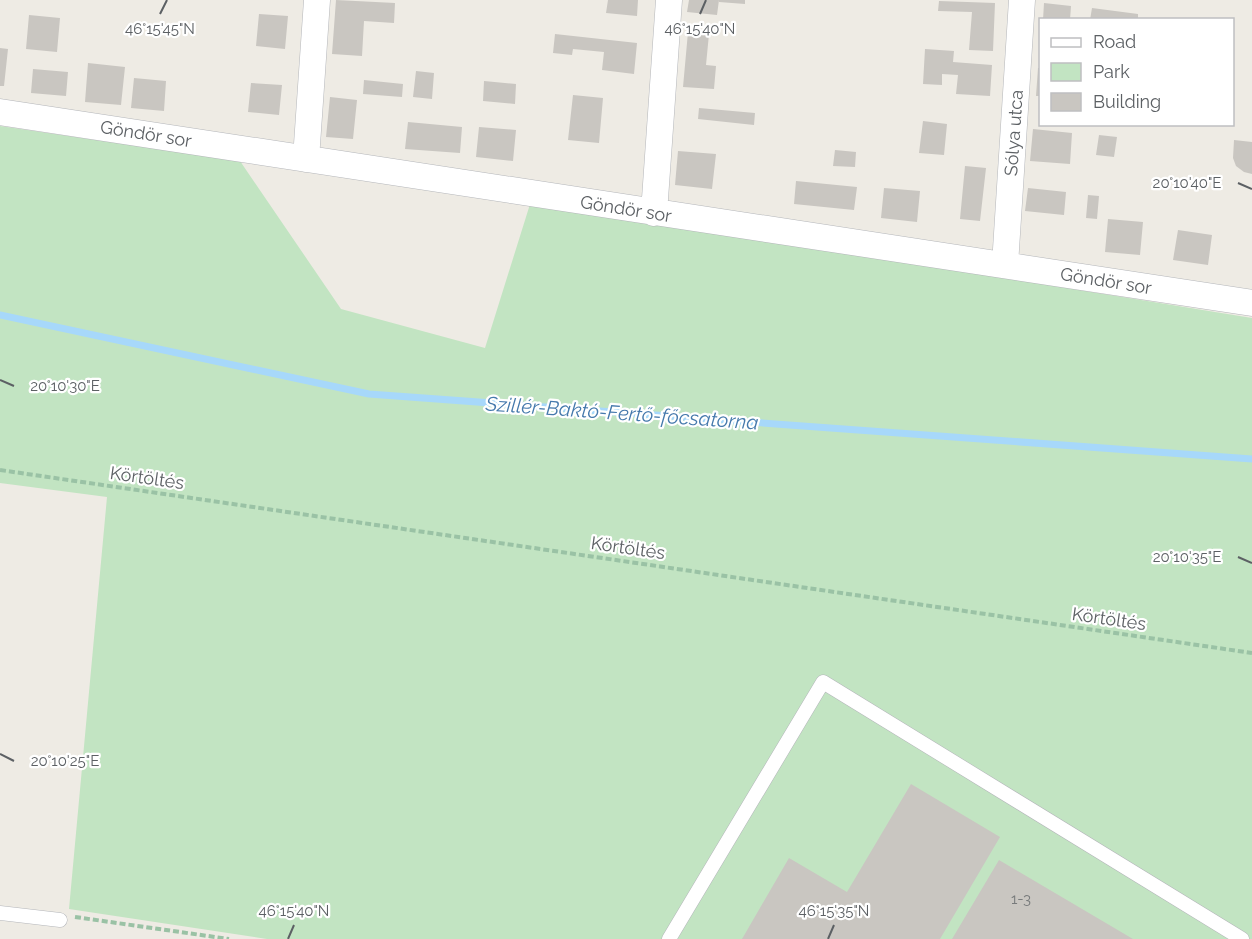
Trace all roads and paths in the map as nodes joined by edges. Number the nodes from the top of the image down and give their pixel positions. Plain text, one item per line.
1 (317, 0) edge
2 (669, 0) edge
3 (1022, 0) edge
4 (0, 112) edge
5 (306, 159) junction
6 (654, 213) junction
7 (1005, 265) junction
8 (1252, 303) edge
9 (0, 470) edge
10 (1252, 653) edge
11 (0, 913) edge
12 (60, 920) dead end
13 (74, 928) dead end
14 (229, 939) edge
15 (669, 939) edge
16 (1242, 939) edge

1 - 5 street
2 - 6 street
3 - 7 street, Sólya utca
4 - 5 street, Göndör sor
5 - 6 street, Göndör sor
6 - 7 street, Göndör sor
7 - 8 street, Göndör sor
9 - 10 path, Körtöltés
11 - 12 lane
13 - 14 path
15 - 16 lane

